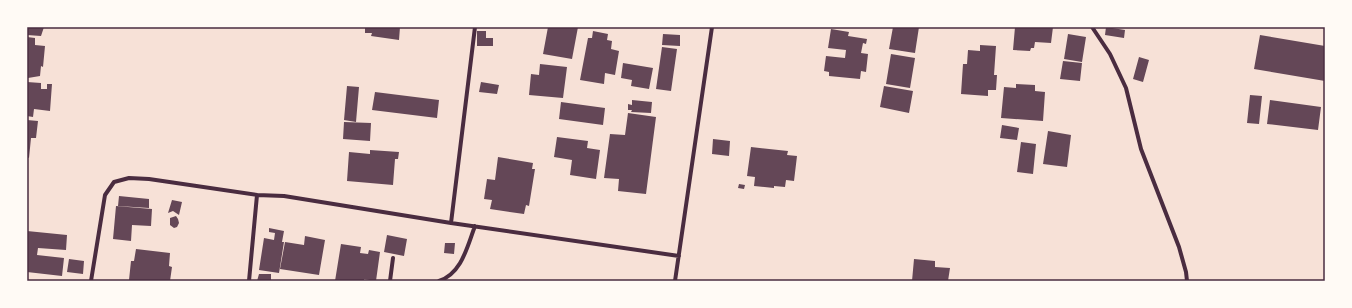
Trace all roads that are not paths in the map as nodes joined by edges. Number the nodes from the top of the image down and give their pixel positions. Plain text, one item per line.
1 (476, 27) edge
2 (712, 27) edge
3 (1092, 27) edge
4 (258, 195) junction
5 (451, 223) junction
6 (475, 226) junction
7 (680, 256) junction
8 (393, 258) dead end
9 (91, 281) edge
10 (249, 281) edge
11 (390, 281) edge
12 (439, 281) edge
13 (675, 281) edge
14 (1187, 281) edge

1 - 5 street
2 - 7 street
3 - 14 street
4 - 5 street
4 - 9 street
4 - 10 street
5 - 6 street
6 - 7 street
6 - 12 street
7 - 13 street
8 - 11 street

